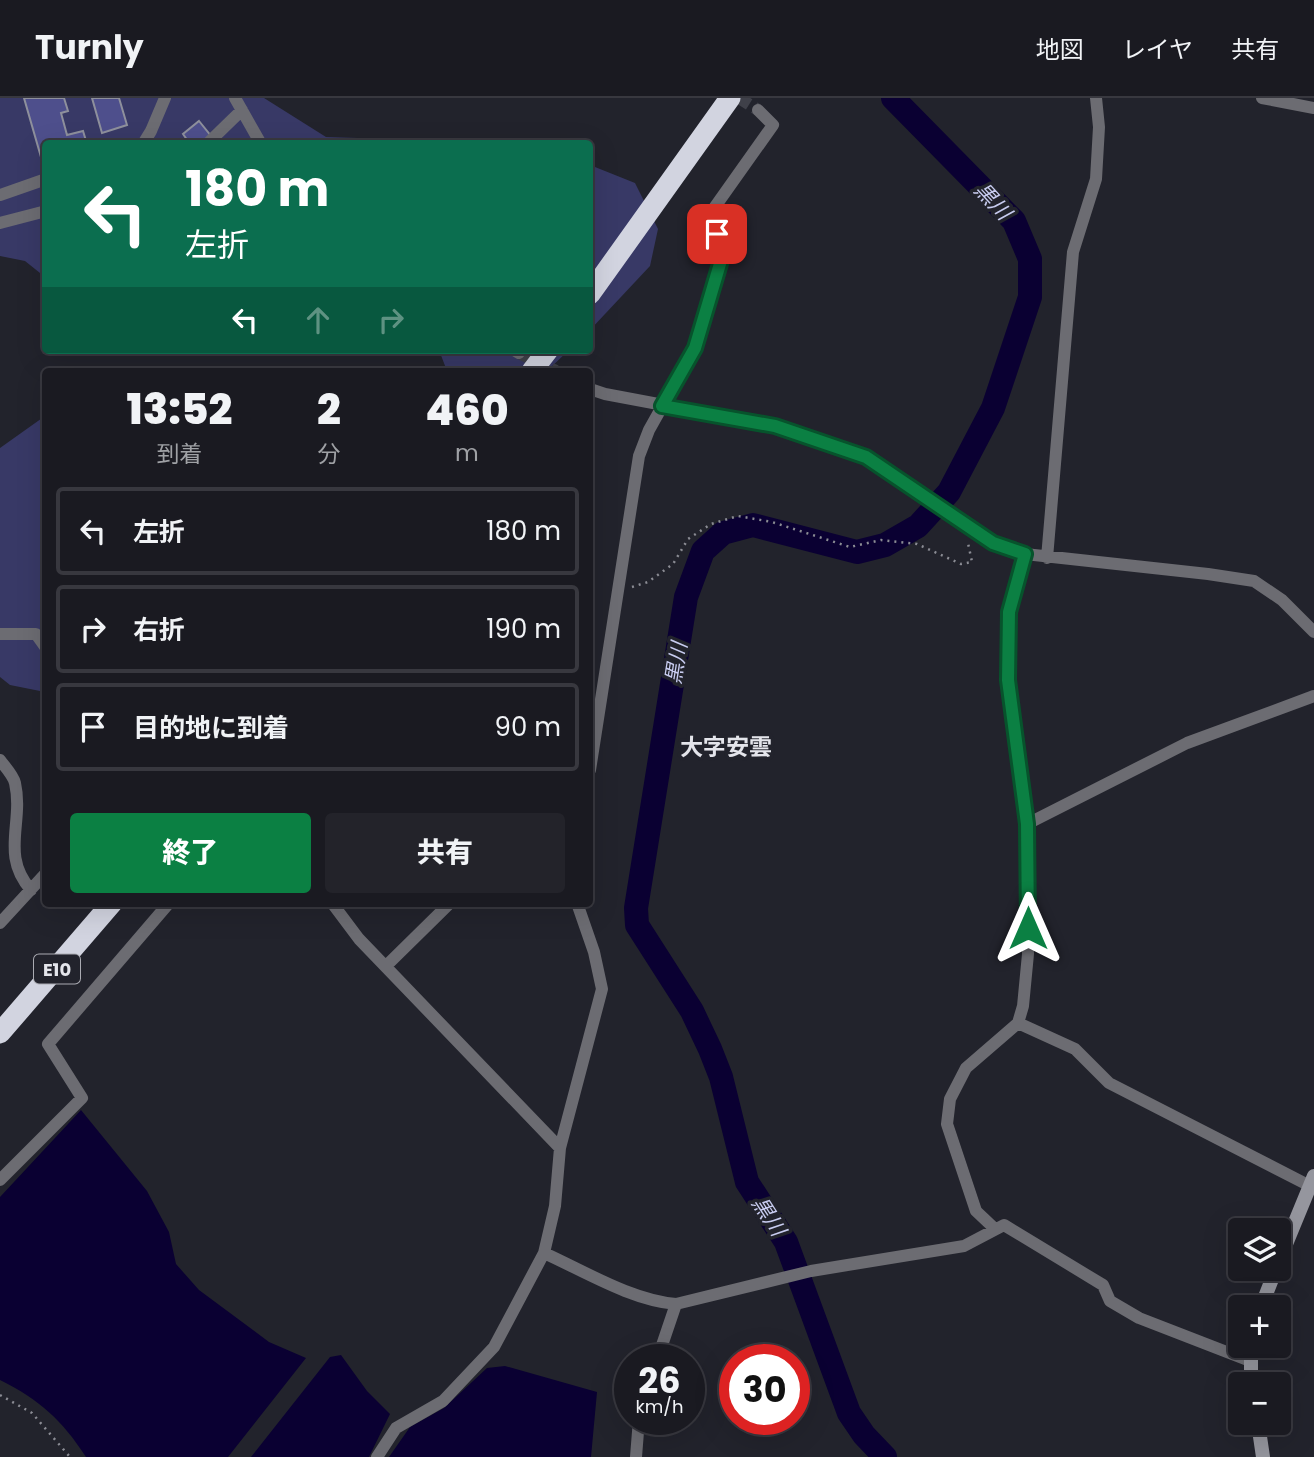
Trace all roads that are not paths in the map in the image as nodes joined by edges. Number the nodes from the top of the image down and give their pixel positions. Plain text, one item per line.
1 (165, 98) edge
2 (730, 98) edge
3 (1096, 98) edge
4 (1262, 98) edge
5 (239, 104) edge
6 (1314, 108) edge
7 (758, 110) tunnel mouth
8 (145, 140) edge
9 (210, 140) edge
10 (259, 140) edge
11 (42, 180) edge
12 (0, 195) edge
13 (42, 212) edge
14 (0, 223) edge
15 (593, 290) edge
16 (545, 354) edge
17 (534, 368) edge
18 (593, 390) edge
19 (662, 406) junction
20 (1025, 554) junction
21 (1047, 558) junction
22 (1314, 632) edge
23 (0, 634) edge
24 (42, 643) edge
25 (1314, 696) edge
26 (593, 752) edge
27 (0, 760) edge
28 (1027, 824) junction
29 (42, 878) edge
30 (31, 890) junction
31 (109, 907) edge
32 (166, 907) edge
33 (335, 907) edge
34 (446, 907) edge
35 (578, 907) edge
36 (0, 923) edge
37 (386, 966) junction
38 (1018, 1023) junction
39 (0, 1033) edge
40 (560, 1148) junction
41 (0, 1180) edge
42 (1312, 1181) edge
43 (1309, 1205) edge
44 (994, 1228) junction
45 (1291, 1239) edge
46 (544, 1253) junction
47 (676, 1304) junction
48 (662, 1344) edge
49 (1250, 1358) edge
50 (1250, 1361) junction
51 (1250, 1372) edge
52 (638, 1435) edge
53 (1260, 1435) edge
54 (377, 1457) edge
55 (636, 1457) edge
56 (1263, 1457) edge

1 - 8 street
2 - 15 highway
3 - 21 street
4 - 6 street
5 - 9 street
5 - 10 street
7 - 19 street
11 - 12 street
13 - 14 street
16 - 17 highway
18 - 19 street
19 - 20 street
19 - 26 street
20 - 21 street
20 - 28 street
21 - 22 street
23 - 24 street
25 - 28 street
27 - 30 street
28 - 38 street
29 - 30 street
30 - 36 street
31 - 39 highway, E10
32 - 41 street
33 - 37 street
34 - 37 street
35 - 40 street
37 - 40 street
38 - 42 street
38 - 44 street
40 - 46 street
42 - 43 main road
43 - 45 main road
44 - 47 street
44 - 50 street
46 - 47 street
46 - 54 street
47 - 48 street
49 - 50 main road
50 - 51 main road
52 - 55 street
53 - 56 main road

